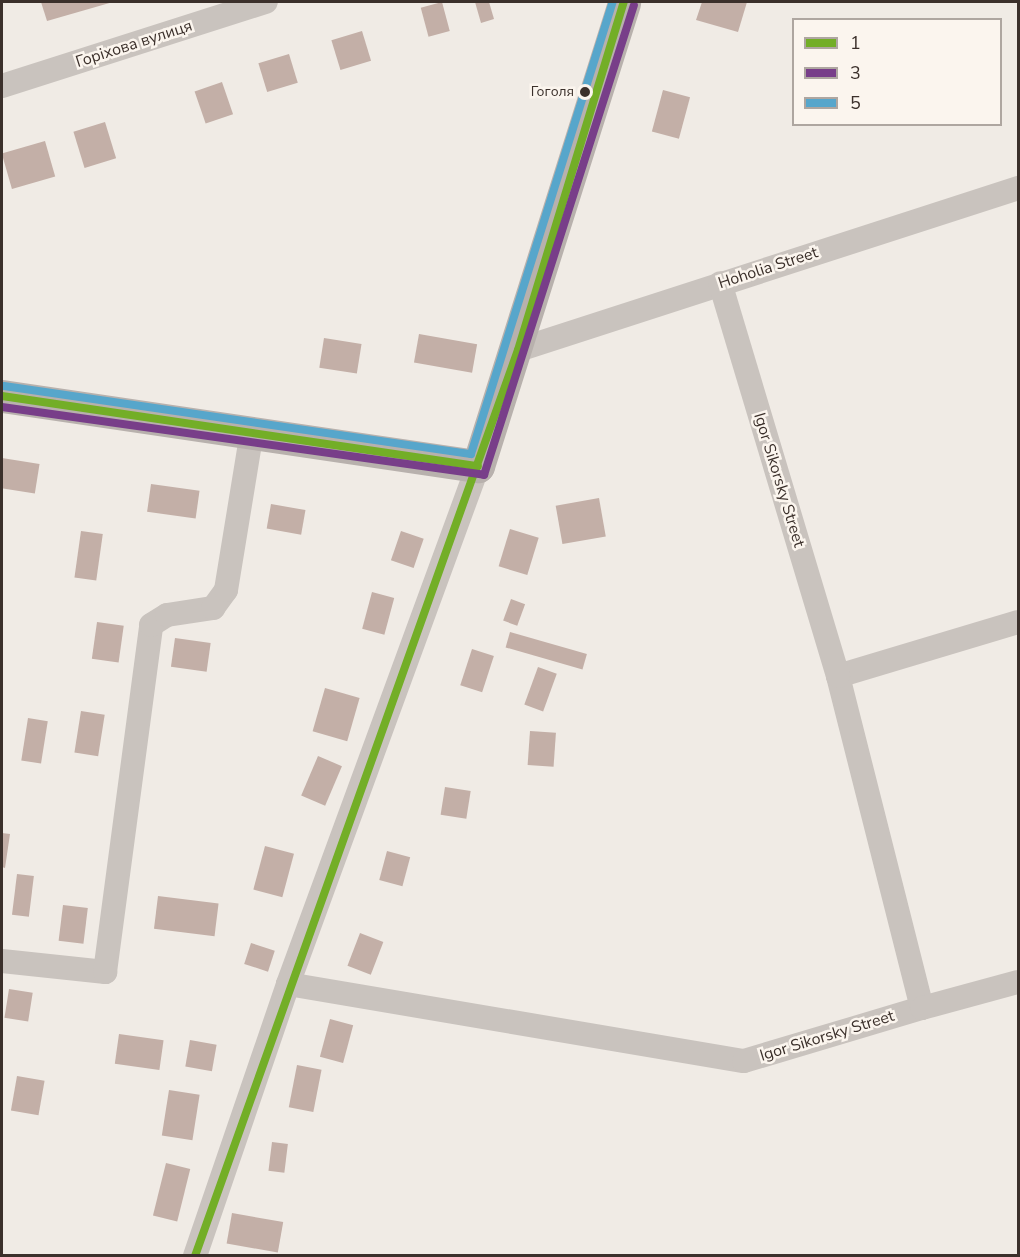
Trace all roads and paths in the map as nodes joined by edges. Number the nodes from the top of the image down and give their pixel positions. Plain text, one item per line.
1 (266, 2) edge
2 (624, 2) edge
3 (2, 86) edge
4 (1018, 188) edge
5 (720, 283) junction
6 (518, 350) junction
7 (2, 396) edge
8 (252, 432) junction
9 (478, 466) junction
10 (1018, 622) edge
11 (838, 676) junction
12 (2, 961) edge
13 (1018, 982) edge
14 (288, 984) junction
15 (922, 1008) junction
16 (195, 1256) edge

1 - 3 street, Горіхова вулиця
2 - 6 main road
4 - 5 street, Hoholia Street
5 - 6 street, Hoholia Street
5 - 11 street, Igor Sikorsky Street
6 - 9 main road
7 - 8 main road
8 - 9 main road
8 - 12 street
9 - 14 street
10 - 11 street
11 - 15 street, Igor Sikorsky Street
13 - 15 street
14 - 15 street, Igor Sikorsky Street
14 - 16 street

